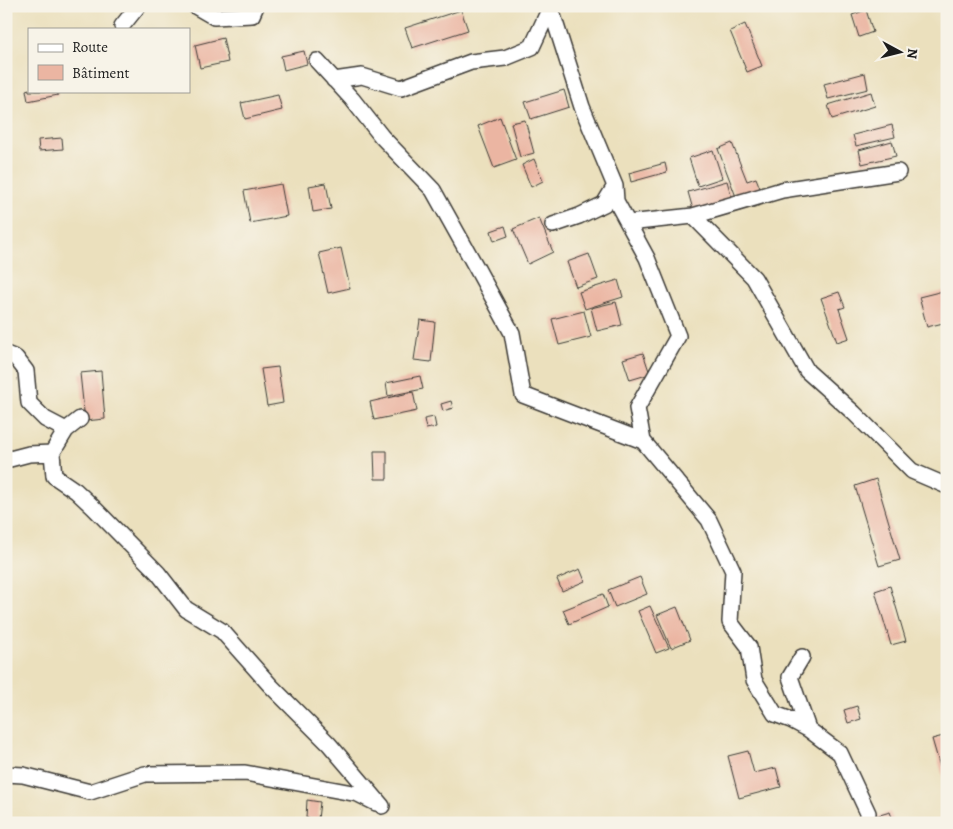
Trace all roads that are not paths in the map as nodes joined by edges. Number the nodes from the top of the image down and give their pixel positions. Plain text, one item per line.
1 (138, 6) edge
2 (195, 6) edge
3 (256, 6) edge
4 (550, 7) edge
5 (122, 26) dead end
6 (317, 61) dead end
7 (334, 80) junction
8 (898, 172) dead end
9 (615, 186) junction
10 (693, 216) junction
11 (628, 223) junction
12 (553, 224) dead end
13 (6, 354) edge
14 (80, 419) dead end
15 (66, 430) junction
16 (643, 441) junction
17 (52, 453) junction
18 (6, 460) edge
19 (947, 486) edge
20 (802, 657) dead end
21 (808, 729) junction
22 (6, 774) edge
23 (868, 814) dead end

1 - 5 street
2 - 3 street
4 - 7 street
4 - 9 street
6 - 7 street
7 - 16 street
8 - 10 street
9 - 11 street
9 - 12 street
10 - 11 street
10 - 19 street
11 - 16 street
13 - 15 street
14 - 15 street
15 - 17 street
16 - 21 street
17 - 18 street
17 - 22 street
20 - 21 street
21 - 23 street

